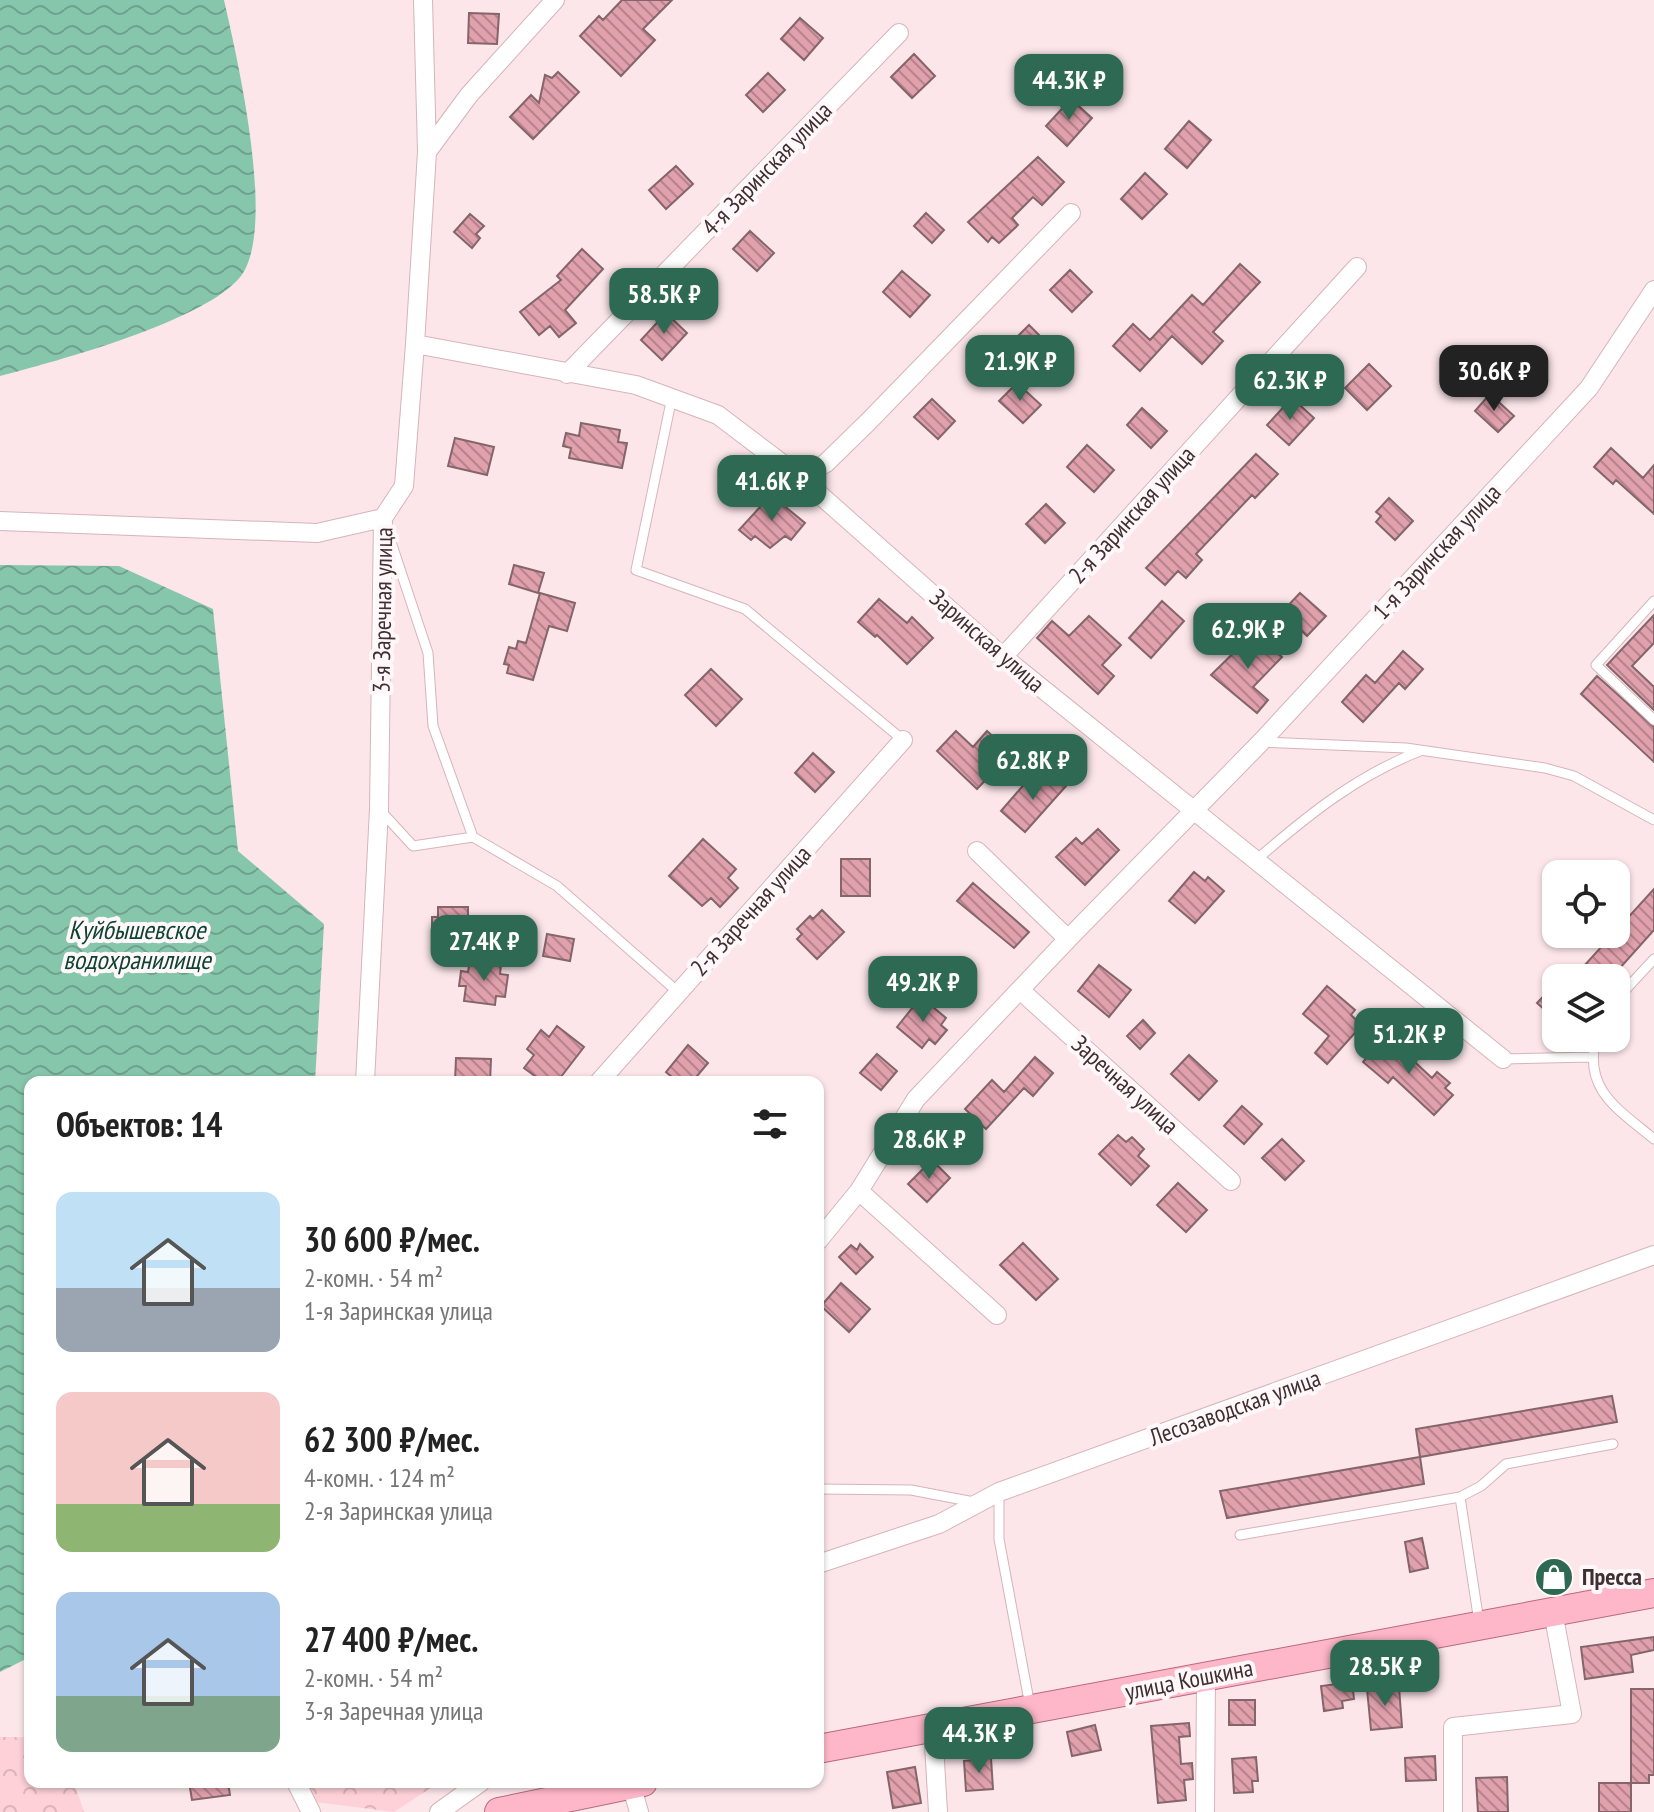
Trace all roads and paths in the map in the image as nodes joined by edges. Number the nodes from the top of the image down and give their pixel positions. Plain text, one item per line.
1 (423, 0) edge
2 (555, 0) edge
3 (899, 33) dead end
4 (427, 152) junction
5 (1071, 213) dead end
6 (1357, 267) dead end
7 (1654, 290) edge
8 (415, 344) junction
9 (567, 374) junction
10 (672, 396) junction
11 (801, 478) junction
12 (383, 518) junction
13 (0, 521) edge
14 (1654, 601) edge
15 (1003, 657) junction
16 (1654, 720) edge
17 (903, 740) joint
18 (1261, 742) junction
19 (1423, 750) junction
20 (379, 809) junction
21 (1194, 810) junction
22 (1654, 820) edge
23 (473, 837) junction
24 (977, 851) dead end
25 (1256, 860) junction
26 (1068, 939) junction
27 (1654, 959) edge
28 (1630, 985) edge
29 (1020, 990) junction
30 (678, 992) junction
31 (1592, 1052) edge
32 (1591, 1057) junction
33 (1503, 1059) joint
34 (365, 1076) edge
35 (604, 1076) edge
36 (1654, 1139) edge
37 (1231, 1181) dead end
38 (859, 1191) junction
39 (824, 1234) edge
40 (1654, 1255) edge
41 (997, 1315) dead end
42 (1613, 1444) dead end
43 (824, 1489) edge
44 (999, 1492) junction
45 (1460, 1497) junction
46 (978, 1503) junction
47 (1240, 1535) dead end
48 (824, 1562) edge
49 (1654, 1593) edge
50 (1553, 1612) junction
51 (1479, 1626) junction
52 (1206, 1677) junction
53 (1030, 1709) junction
54 (933, 1728) junction
55 (824, 1748) edge
56 (299, 1788) edge
57 (473, 1788) edge
58 (613, 1788) edge
59 (637, 1788) edge
60 (311, 1812) edge
61 (439, 1812) edge
62 (499, 1812) edge
63 (639, 1812) edge
64 (938, 1812) edge
65 (1205, 1812) edge
66 (1453, 1812) edge

1 - 4 street, 3-я Заречная улица
2 - 4 street
3 - 9 street, 4-я Заринская улица
4 - 8 street, 3-я Заречная улица
5 - 11 street
6 - 15 street, 2-я Заринская улица
7 - 18 street, 1-я Заринская улица
8 - 9 street, Заринская улица
8 - 12 street, 3-я Заречная улица
9 - 10 street, Заринская улица
10 - 11 street, Заринская улица
10 - 17 lane
11 - 15 street, Заринская улица
12 - 13 street
12 - 20 street, 3-я Заречная улица
12 - 23 lane
14 - 16 lane
15 - 21 street, Заринская улица
17 - 30 street, 2-я Заречная улица
18 - 19 lane
18 - 21 street, 1-я Заринская улица
19 - 22 lane
19 - 25 lane
20 - 23 lane
20 - 34 street, 3-я Заречная улица
21 - 25 street, Заринская улица
21 - 26 street, 1-я Заринская улица
23 - 30 lane
24 - 26 street
25 - 33 street, Заринская улица
26 - 29 street, 1-я Заринская улица
27 - 28 lane
29 - 37 street, Заречная улица
29 - 38 street, 1-я Заринская улица
30 - 35 street, 2-я Заречная улица
31 - 32 lane
32 - 33 lane
32 - 36 lane
38 - 39 street, 1-я Заринская улица
38 - 41 street
40 - 44 street, Лесозаводская улица
42 - 45 lane
43 - 46 lane
44 - 46 street, Лесозаводская улица
44 - 53 lane
45 - 47 lane
45 - 51 lane
46 - 48 street, Лесозаводская улица
49 - 50 main road, улица Кошкина
50 - 51 main road, улица Кошкина
50 - 66 street
51 - 52 main road, улица Кошкина
52 - 53 main road, улица Кошкина
52 - 65 street
53 - 54 main road, улица Кошкина
54 - 55 main road, улица Кошкина
54 - 64 street
56 - 60 street
57 - 61 street
58 - 62 main road
59 - 63 street

